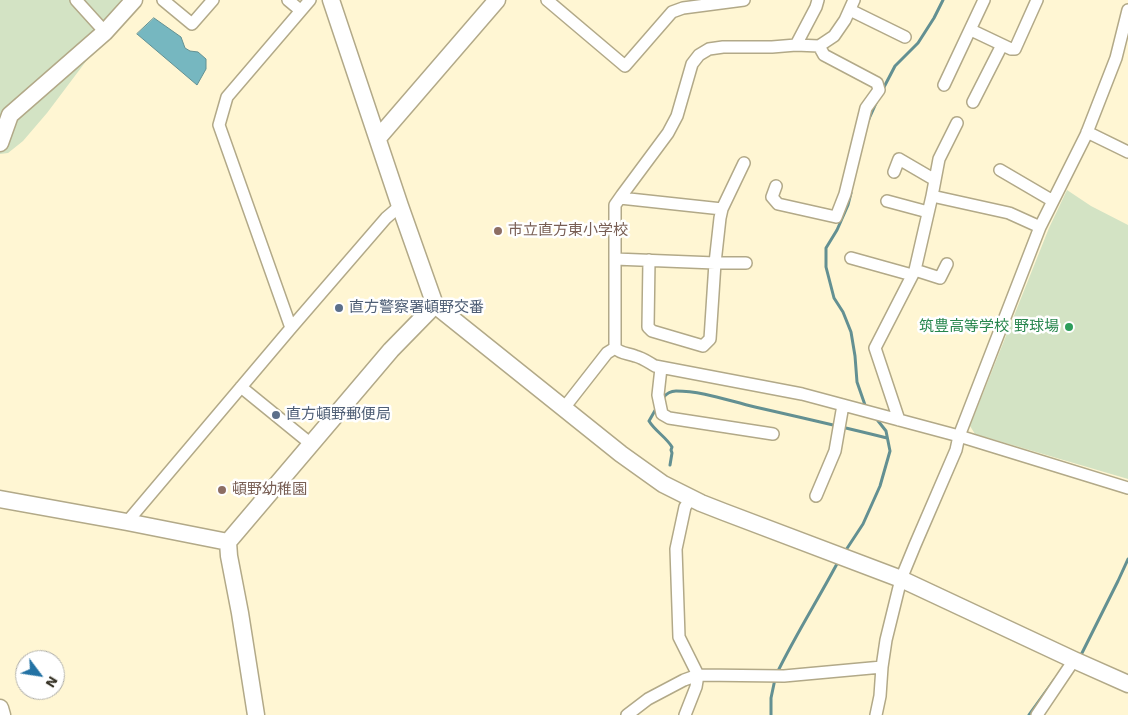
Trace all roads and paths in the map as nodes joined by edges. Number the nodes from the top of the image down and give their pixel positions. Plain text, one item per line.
1 (76, 0) edge
2 (134, 0) edge
3 (163, 0) edge
4 (213, 0) edge
5 (288, 0) edge
6 (310, 0) edge
7 (331, 0) edge
8 (497, 0) edge
9 (547, 0) edge
10 (744, 0) edge
11 (818, 0) edge
12 (984, 0) edge
13 (1037, 0) edge
14 (852, 5) edge
15 (300, 10) junction
16 (1128, 10) edge
17 (971, 30) junction
18 (105, 32) junction
19 (905, 37) dead end
20 (796, 45) junction
21 (1002, 45) junction
22 (819, 46) junction
23 (944, 85) dead end
24 (974, 102) dead end
25 (5, 114) edge
26 (957, 123) dead end
27 (1088, 132) junction
28 (378, 138) junction
29 (0, 143) edge
30 (1128, 152) edge
31 (744, 163) dead end
32 (1000, 170) dead end
33 (894, 172) dead end
34 (935, 180) junction
35 (776, 186) dead end
36 (932, 196) junction
37 (620, 198) junction
38 (1054, 200) junction
39 (887, 201) dead end
40 (400, 206) junction
41 (722, 209) junction
42 (928, 212) junction
43 (1040, 227) junction
44 (851, 258) dead end
45 (615, 259) junction
46 (649, 260) junction
47 (715, 263) junction
48 (746, 263) dead end
49 (946, 264) dead end
50 (914, 273) junction
51 (435, 305) junction
52 (291, 328) junction
53 (615, 348) junction
54 (661, 368) junction
55 (241, 387) junction
56 (843, 405) junction
57 (564, 408) junction
58 (899, 420) junction
59 (773, 434) dead end
60 (959, 436) junction
61 (311, 444) junction
62 (1128, 488) edge
63 (816, 496) dead end
64 (690, 498) junction
65 (0, 499) edge
66 (127, 522) junction
67 (228, 542) junction
68 (901, 579) junction
69 (1074, 660) junction
70 (882, 667) junction
71 (698, 675) junction
72 (1128, 684) edge
73 (0, 708) edge
74 (2, 715) edge
75 (256, 715) edge
76 (627, 715) edge
77 (685, 715) edge
78 (876, 715) edge
79 (1037, 715) edge

1 - 18 street
2 - 18 street
3 - 4 street
5 - 15 street
6 - 15 street
7 - 28 street
8 - 28 street
9 - 10 street
11 - 20 street
12 - 17 street
13 - 21 street
14 - 19 street
14 - 22 street
15 - 52 street
16 - 27 street
17 - 21 street
17 - 23 street
18 - 25 street
20 - 22 street
20 - 37 street
21 - 24 street
22 - 35 street
25 - 29 street
26 - 34 street
27 - 30 street
27 - 38 street
28 - 40 street
31 - 41 street
32 - 38 street
33 - 34 street
34 - 36 street
36 - 42 street
36 - 43 street
37 - 41 street
37 - 45 street
38 - 43 street
39 - 42 street
40 - 51 street
40 - 52 street
41 - 47 street
42 - 50 street
43 - 60 street
44 - 50 street
45 - 46 street
45 - 53 street
46 - 47 street
46 - 47 street
47 - 48 street
49 - 50 street
50 - 58 street
51 - 57 street
51 - 61 street
52 - 55 street
53 - 54 street
53 - 57 street
54 - 56 street
54 - 59 street
55 - 61 street
55 - 66 street
56 - 58 street
56 - 63 street
57 - 64 street
58 - 60 street
60 - 62 street
60 - 68 street
61 - 67 street
64 - 68 street
64 - 71 street
65 - 66 street
66 - 67 street
67 - 75 street
68 - 69 street
68 - 70 street
69 - 72 street
69 - 79 street
70 - 71 street
70 - 78 street
71 - 76 street
71 - 77 street
73 - 74 street

